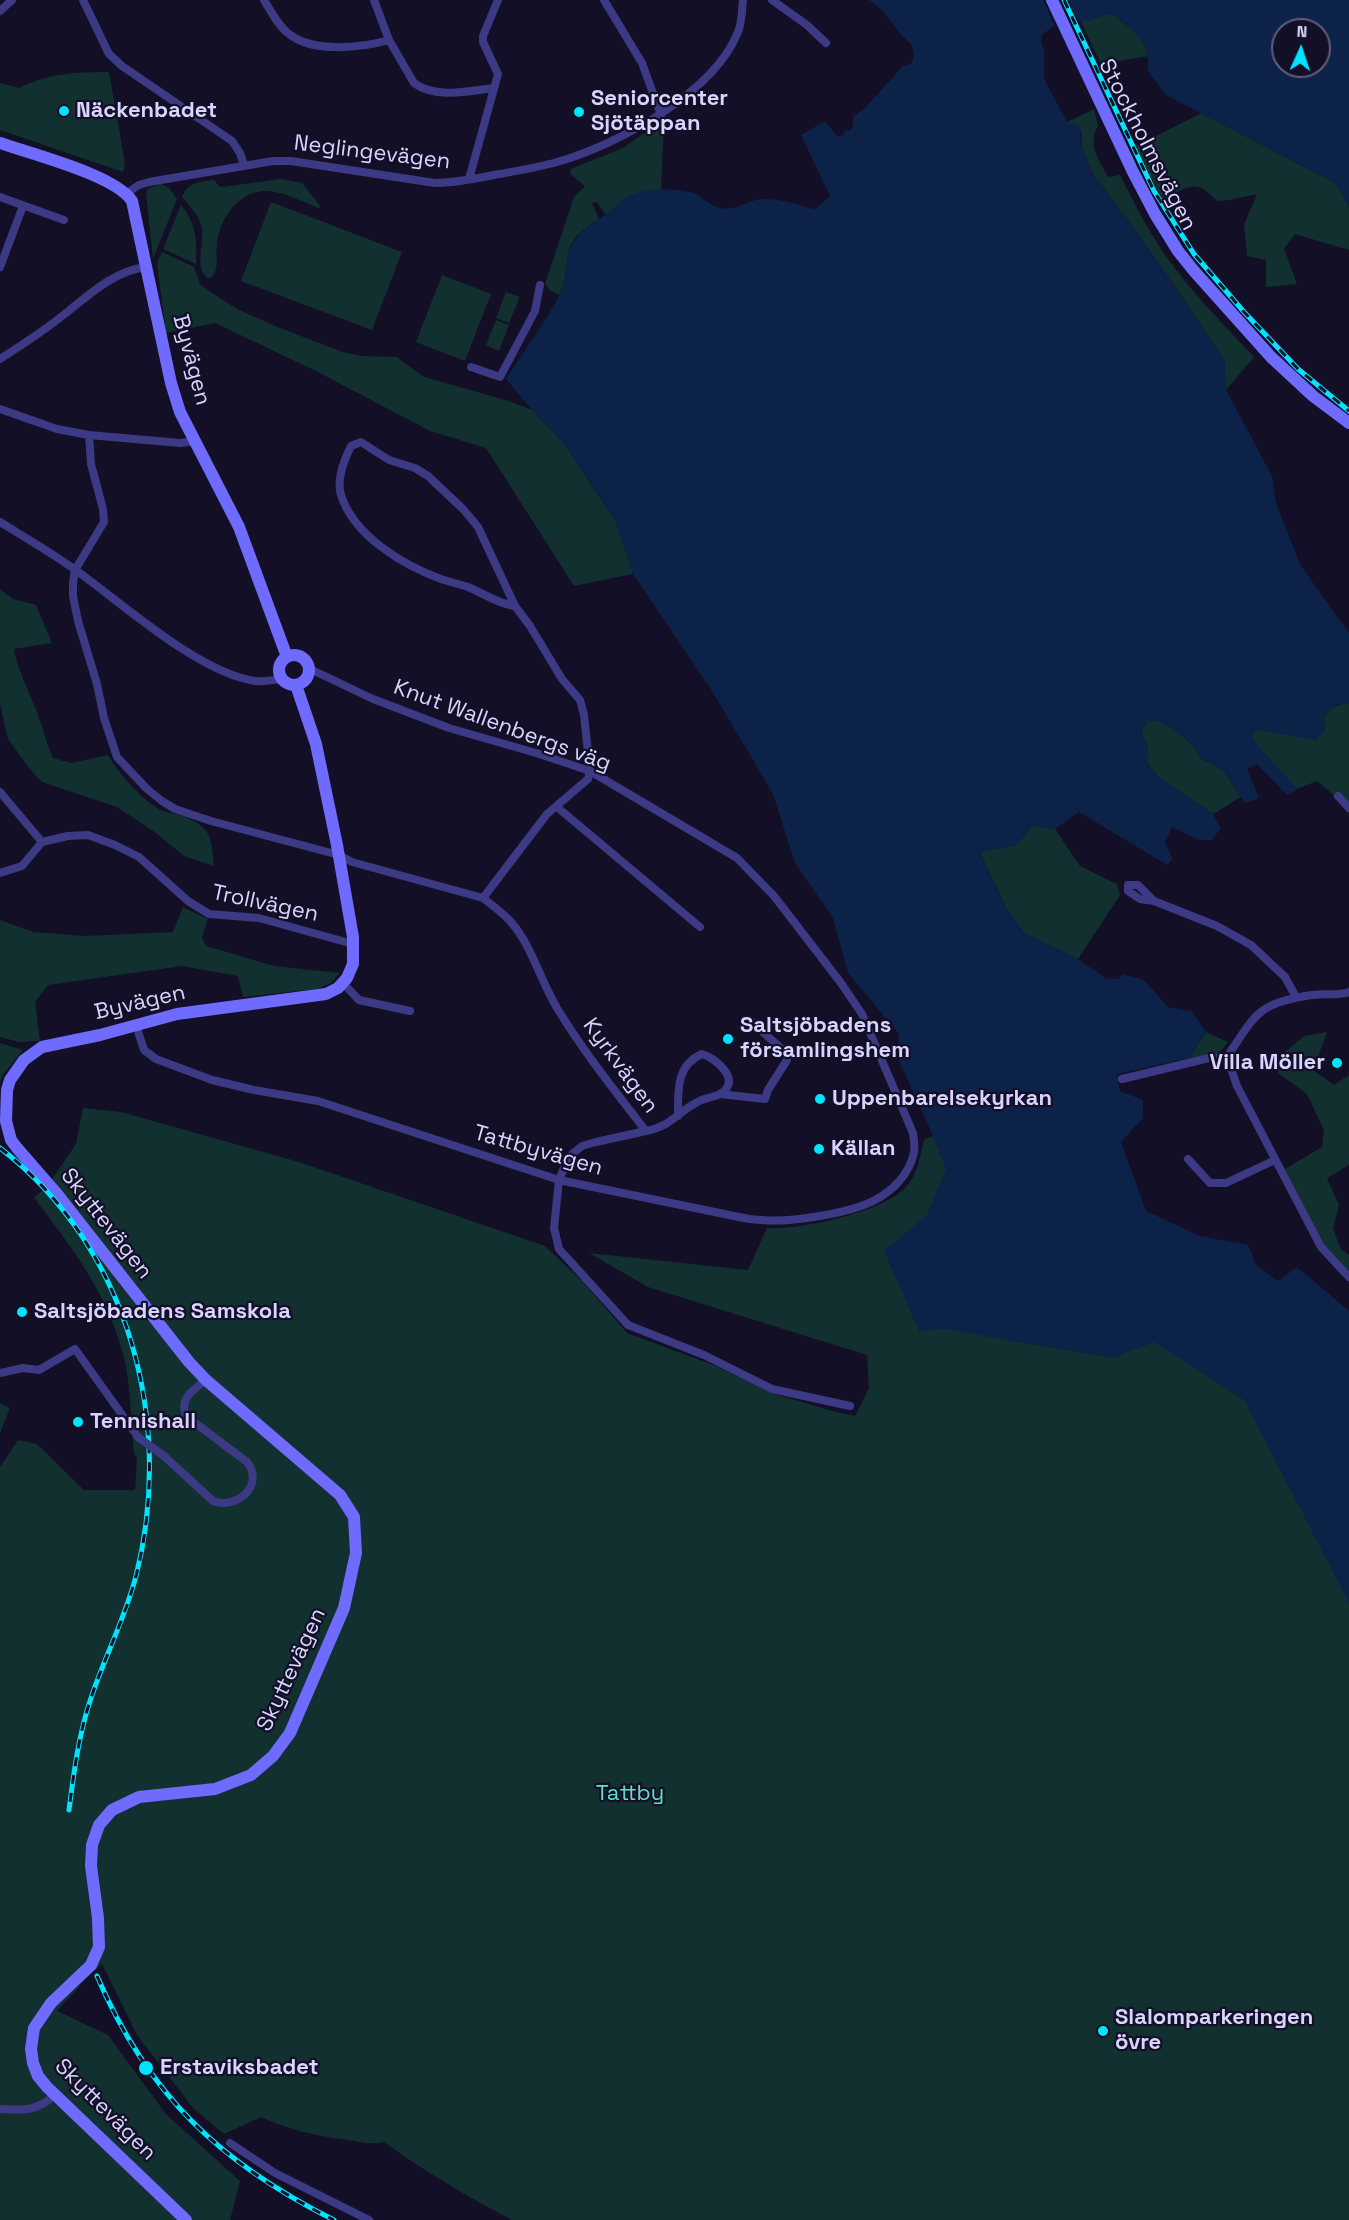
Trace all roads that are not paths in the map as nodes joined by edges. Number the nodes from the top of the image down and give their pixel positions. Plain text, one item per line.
1 (12, 0) edge
2 (83, 0) edge
3 (264, 0) edge
4 (374, 0) edge
5 (498, 0) edge
6 (604, 0) edge
7 (743, 0) edge
8 (771, 0) edge
9 (1052, 0) edge
10 (0, 11) edge
11 (388, 40) junction
12 (826, 43) dead end
13 (494, 88) junction
14 (661, 115) junction
15 (0, 143) edge
16 (244, 165) junction
17 (469, 180) junction
18 (127, 193) junction
19 (0, 198) edge
20 (23, 206) junction
21 (64, 220) dead end
22 (0, 267) edge
23 (146, 267) junction
24 (540, 285) dead end
25 (0, 359) edge
26 (471, 367) dead end
27 (0, 409) edge
28 (1349, 423) edge
29 (89, 435) junction
30 (196, 441) junction
31 (0, 522) edge
32 (75, 570) junction
33 (515, 606) junction
34 (287, 657) junction
35 (308, 668) junction
36 (282, 679) junction
37 (296, 685) junction
38 (590, 771) junction
39 (0, 792) edge
40 (1338, 796) dead end
41 (557, 807) junction
42 (1349, 808) edge
43 (42, 842) junction
44 (339, 855) junction
45 (0, 873) edge
46 (483, 898) junction
47 (1154, 902) dead end
48 (700, 927) dead end
49 (353, 944) junction
50 (343, 983) junction
51 (1349, 992) edge
52 (1296, 997) junction
53 (410, 1011) dead end
54 (752, 1023) dead end
55 (136, 1025) junction
56 (1227, 1057) junction
57 (1122, 1079) dead end
58 (720, 1094) junction
59 (678, 1116) junction
60 (7, 1130) joint
61 (646, 1131) junction
62 (913, 1133) joint
63 (1188, 1160) dead end
64 (1275, 1160) junction
65 (559, 1180) junction
66 (1349, 1277) edge
67 (0, 1372) edge
68 (206, 1380) junction
69 (850, 1406) dead end
70 (55, 2095) junction
71 (0, 2109) edge
72 (230, 2143) dead end
73 (186, 2220) edge
74 (369, 2220) edge

1 - 10 street
2 - 16 street
3 - 11 street
4 - 11 street
5 - 13 street
6 - 14 street
7 - 14 street, Neglingevägen
8 - 12 street
9 - 28 street, Stockholmsvägen
11 - 13 street
13 - 17 street
14 - 17 street, Neglingevägen
15 - 18 street
16 - 17 street, Neglingevägen
16 - 18 street, Neglingevägen
18 - 23 street, Byvägen
19 - 20 street
20 - 21 street
20 - 22 street
23 - 25 street
23 - 30 street, Byvägen
24 - 26 street
27 - 29 street
29 - 30 street
29 - 32 street
30 - 34 street, Byvägen
31 - 32 street
32 - 36 street
32 - 44 street, Kyrkvägen
33 - 33 street
33 - 38 street
34 - 35 street
34 - 36 street
35 - 37 street
35 - 38 street, Knut Wallenbergs väg
36 - 37 street
37 - 44 street
38 - 41 street
38 - 62 street, Knut Wallenbergs väg
39 - 43 street
40 - 42 street
41 - 46 street
41 - 48 street
43 - 45 street
43 - 49 street, Trollvägen
44 - 46 street, Kyrkvägen
44 - 49 street
46 - 61 street, Kyrkvägen
47 - 52 street
49 - 50 street
50 - 53 street
50 - 55 street, Byvägen
51 - 52 street
52 - 56 street
54 - 58 street
55 - 60 street, Byvägen
55 - 65 street, Tattbyvägen
56 - 57 street
56 - 64 street
58 - 59 street
58 - 59 street
59 - 61 street
60 - 68 street, Skyttevägen
61 - 65 street, Kyrkvägen
62 - 65 street, Tattbyvägen
63 - 64 street
64 - 66 street
65 - 69 street, Kyrkvägen
67 - 68 street, bridge
68 - 70 street, Skyttevägen
70 - 71 street
70 - 73 street, Skyttevägen
72 - 74 street

